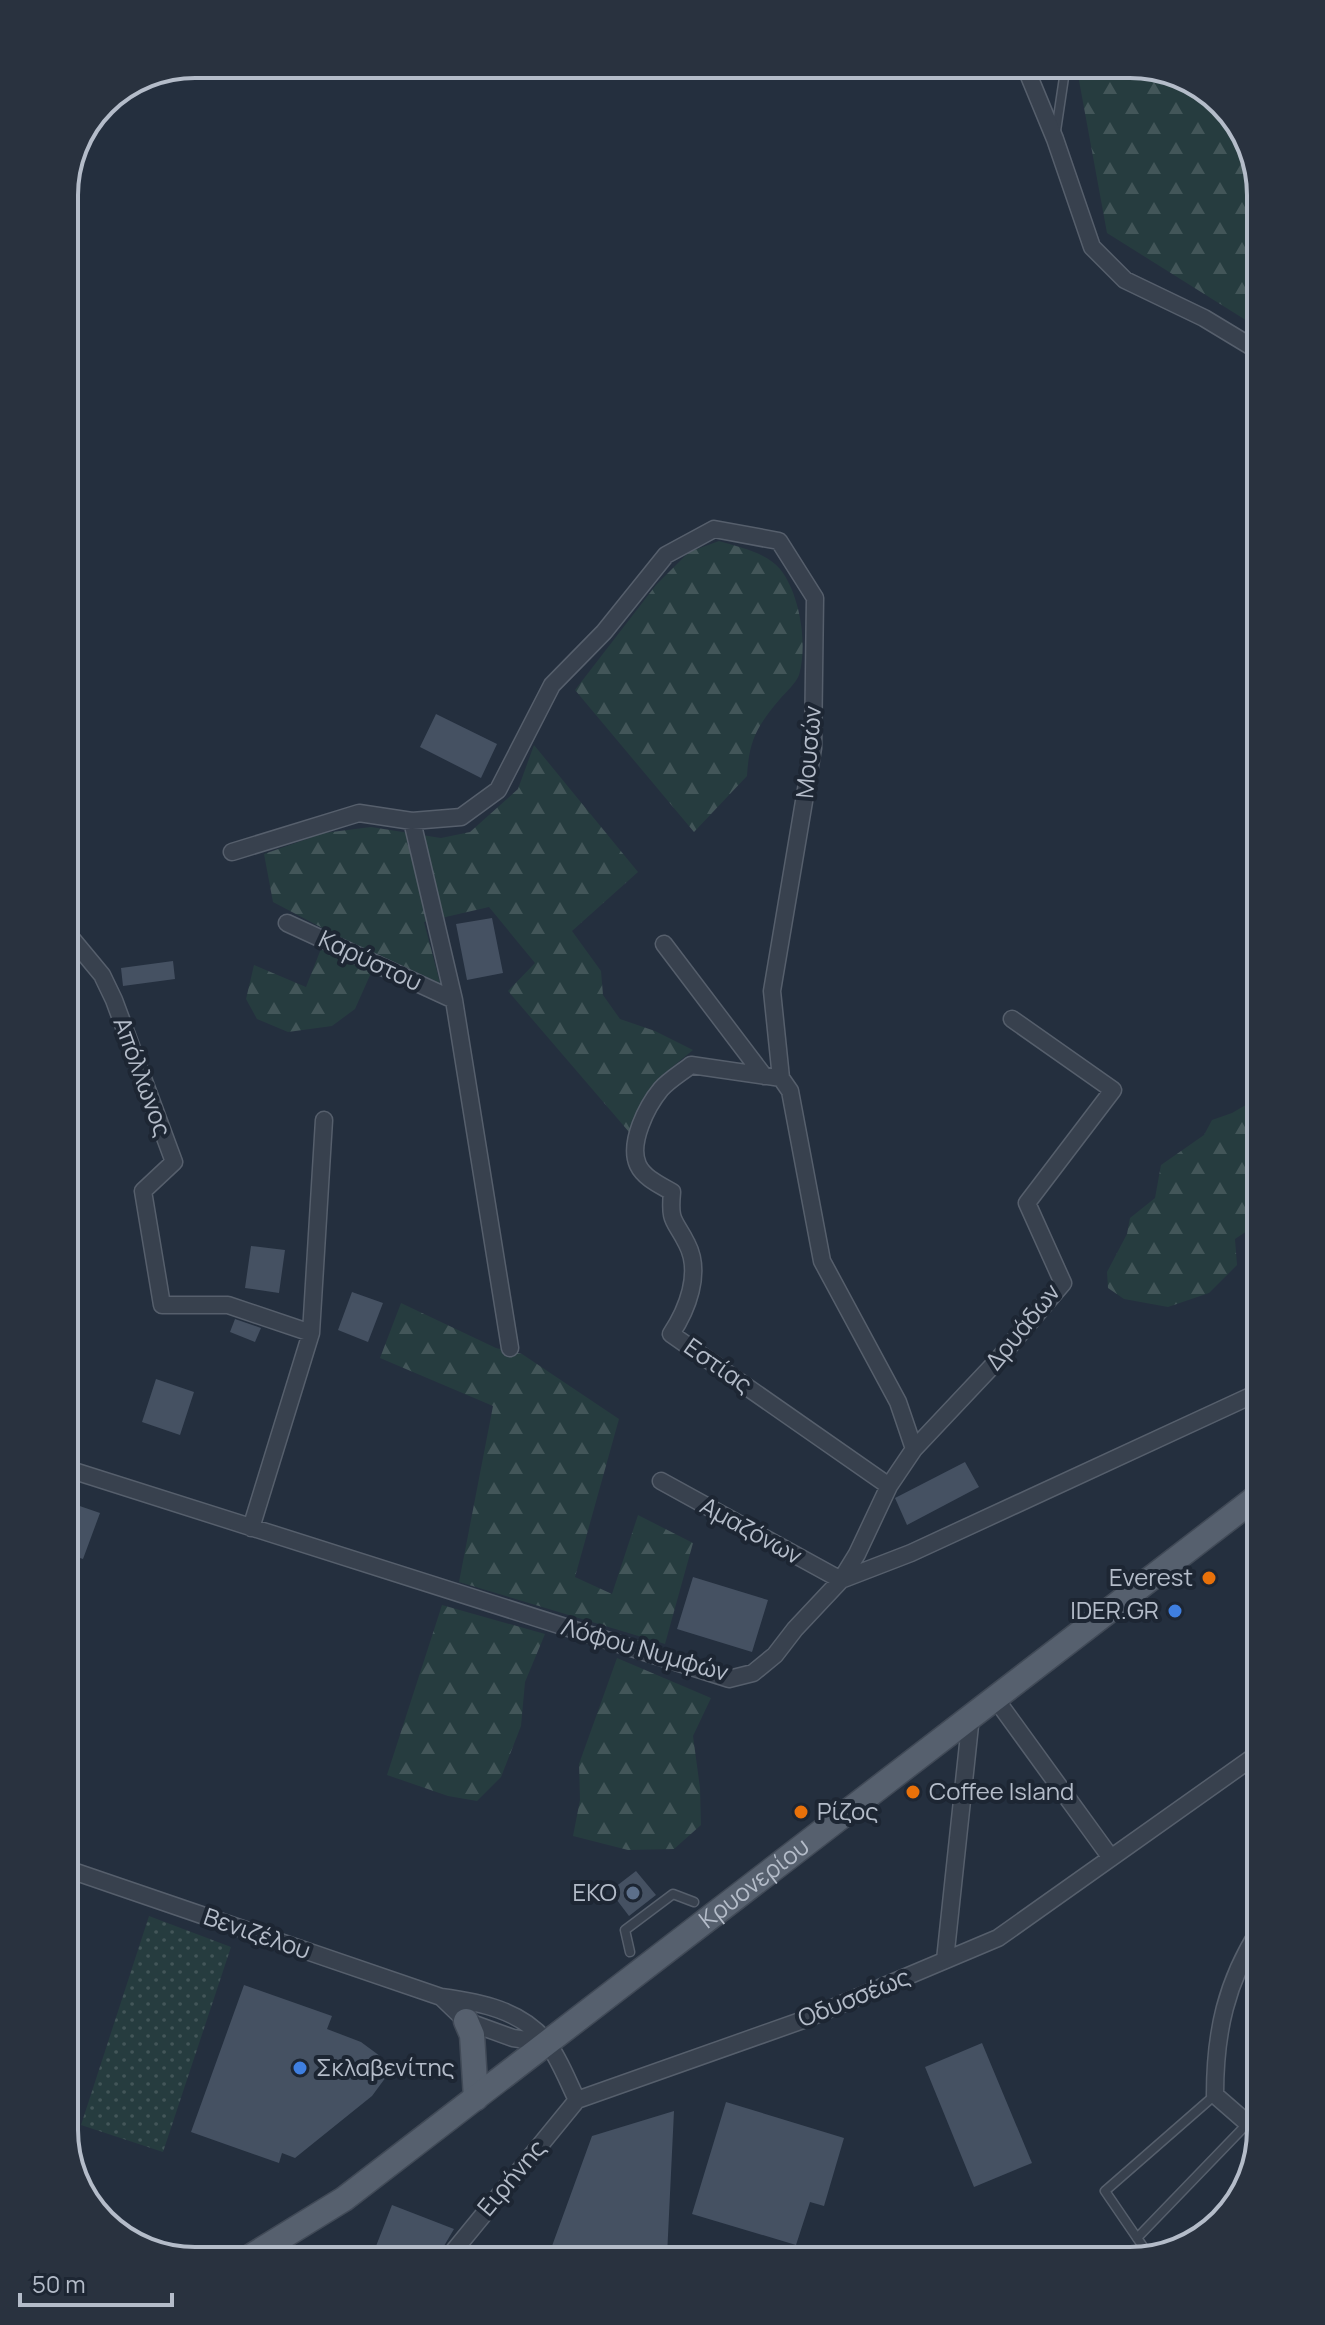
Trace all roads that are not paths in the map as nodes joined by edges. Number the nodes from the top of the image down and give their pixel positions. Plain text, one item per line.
1 (1030, 78) edge
2 (1064, 78) edge
3 (1055, 139) junction
4 (1247, 344) edge
5 (412, 821) junction
6 (232, 852) dead end
7 (287, 923) dead end
8 (664, 944) dead end
9 (78, 946) edge
10 (454, 1000) junction
11 (1012, 1019) dead end
12 (773, 1077) junction
13 (324, 1120) dead end
14 (311, 1333) junction
15 (510, 1348) dead end
16 (1247, 1398) edge
17 (914, 1449) junction
18 (78, 1472) edge
19 (661, 1481) dead end
20 (889, 1486) junction
21 (1247, 1504) edge
22 (251, 1528) junction
23 (841, 1580) junction
24 (995, 1698) junction
25 (971, 1716) junction
26 (1247, 1762) edge
27 (1111, 1858) junction
28 (78, 1873) edge
29 (694, 1902) dead end
30 (1247, 1950) edge
31 (630, 1952) dead end
32 (945, 1960) junction
33 (441, 1997) junction
34 (466, 2021) junction
35 (547, 2043) junction
36 (1215, 2095) junction
37 (476, 2098) junction
38 (577, 2100) junction
39 (1247, 2123) joint
40 (1137, 2238) junction
41 (1143, 2246) edge
42 (266, 2247) edge
43 (457, 2247) edge

1 - 3 street
2 - 3 lane
3 - 4 street
5 - 6 street, Μουσών
5 - 10 street
5 - 12 street, Μουσών
7 - 10 street, Καρύστου
8 - 12 street
9 - 14 street, Απόλλωνος
10 - 15 street
11 - 17 street, Δρυάδων
12 - 17 street, Μουσών
12 - 20 street, Εστίας
13 - 14 street
14 - 22 street
16 - 23 street, Λόφου Νυμφών
17 - 20 street, Δρυάδων
18 - 22 street, Λόφου Νυμφών
19 - 23 street, Αμαζόνων
20 - 23 street, Δρυάδων
21 - 24 main road, Κρυονερίου
22 - 23 street, Λόφου Νυμφών
24 - 25 main road, Κρυονερίου
24 - 27 street
25 - 32 street
25 - 35 main road, Κρυονερίου
26 - 27 street, Οδυσσέως
27 - 32 street, Οδυσσέως
28 - 33 street, Βενιζέλου
29 - 31 lane
30 - 36 street
32 - 38 street, Οδυσσέως
33 - 34 street, Βενιζέλου
33 - 35 street, Βενιζέλου
34 - 35 street, Βενιζέλου
34 - 37 main road
35 - 37 main road, Κρυονερίου
35 - 38 street
36 - 39 street
36 - 40 lane
37 - 42 main road, Κρυονερίου
38 - 43 street, Ειρήνης
39 - 40 lane
40 - 41 lane

